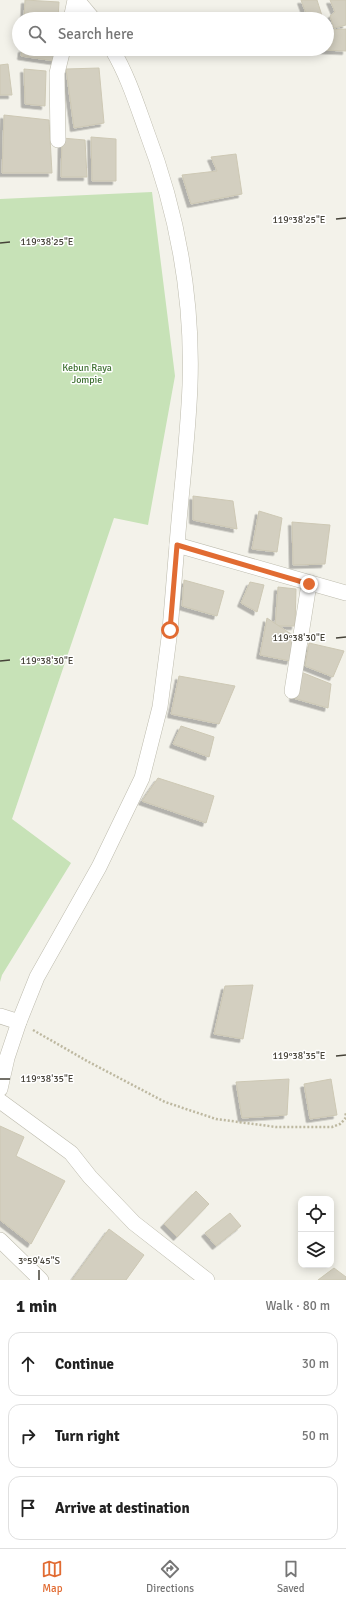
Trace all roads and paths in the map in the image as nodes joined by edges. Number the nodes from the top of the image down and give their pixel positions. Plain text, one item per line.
1 (76, 0) edge
2 (73, 12) edge
3 (87, 12) edge
4 (61, 56) edge
5 (116, 56) edge
6 (58, 140) dead end
7 (177, 545) junction
8 (309, 584) junction
9 (346, 593) edge
10 (292, 691) dead end
11 (0, 1016) edge
12 (18, 1022) junction
13 (0, 1089) edge
14 (0, 1101) edge
15 (346, 1112) edge
16 (0, 1240) edge
17 (41, 1280) edge
18 (206, 1280) edge

1 - 2 street
1 - 3 street
4 - 6 street
5 - 7 street
7 - 8 street
7 - 12 street
8 - 9 street
8 - 10 street
11 - 12 street
12 - 13 street
12 - 15 path
14 - 18 street
16 - 17 street

